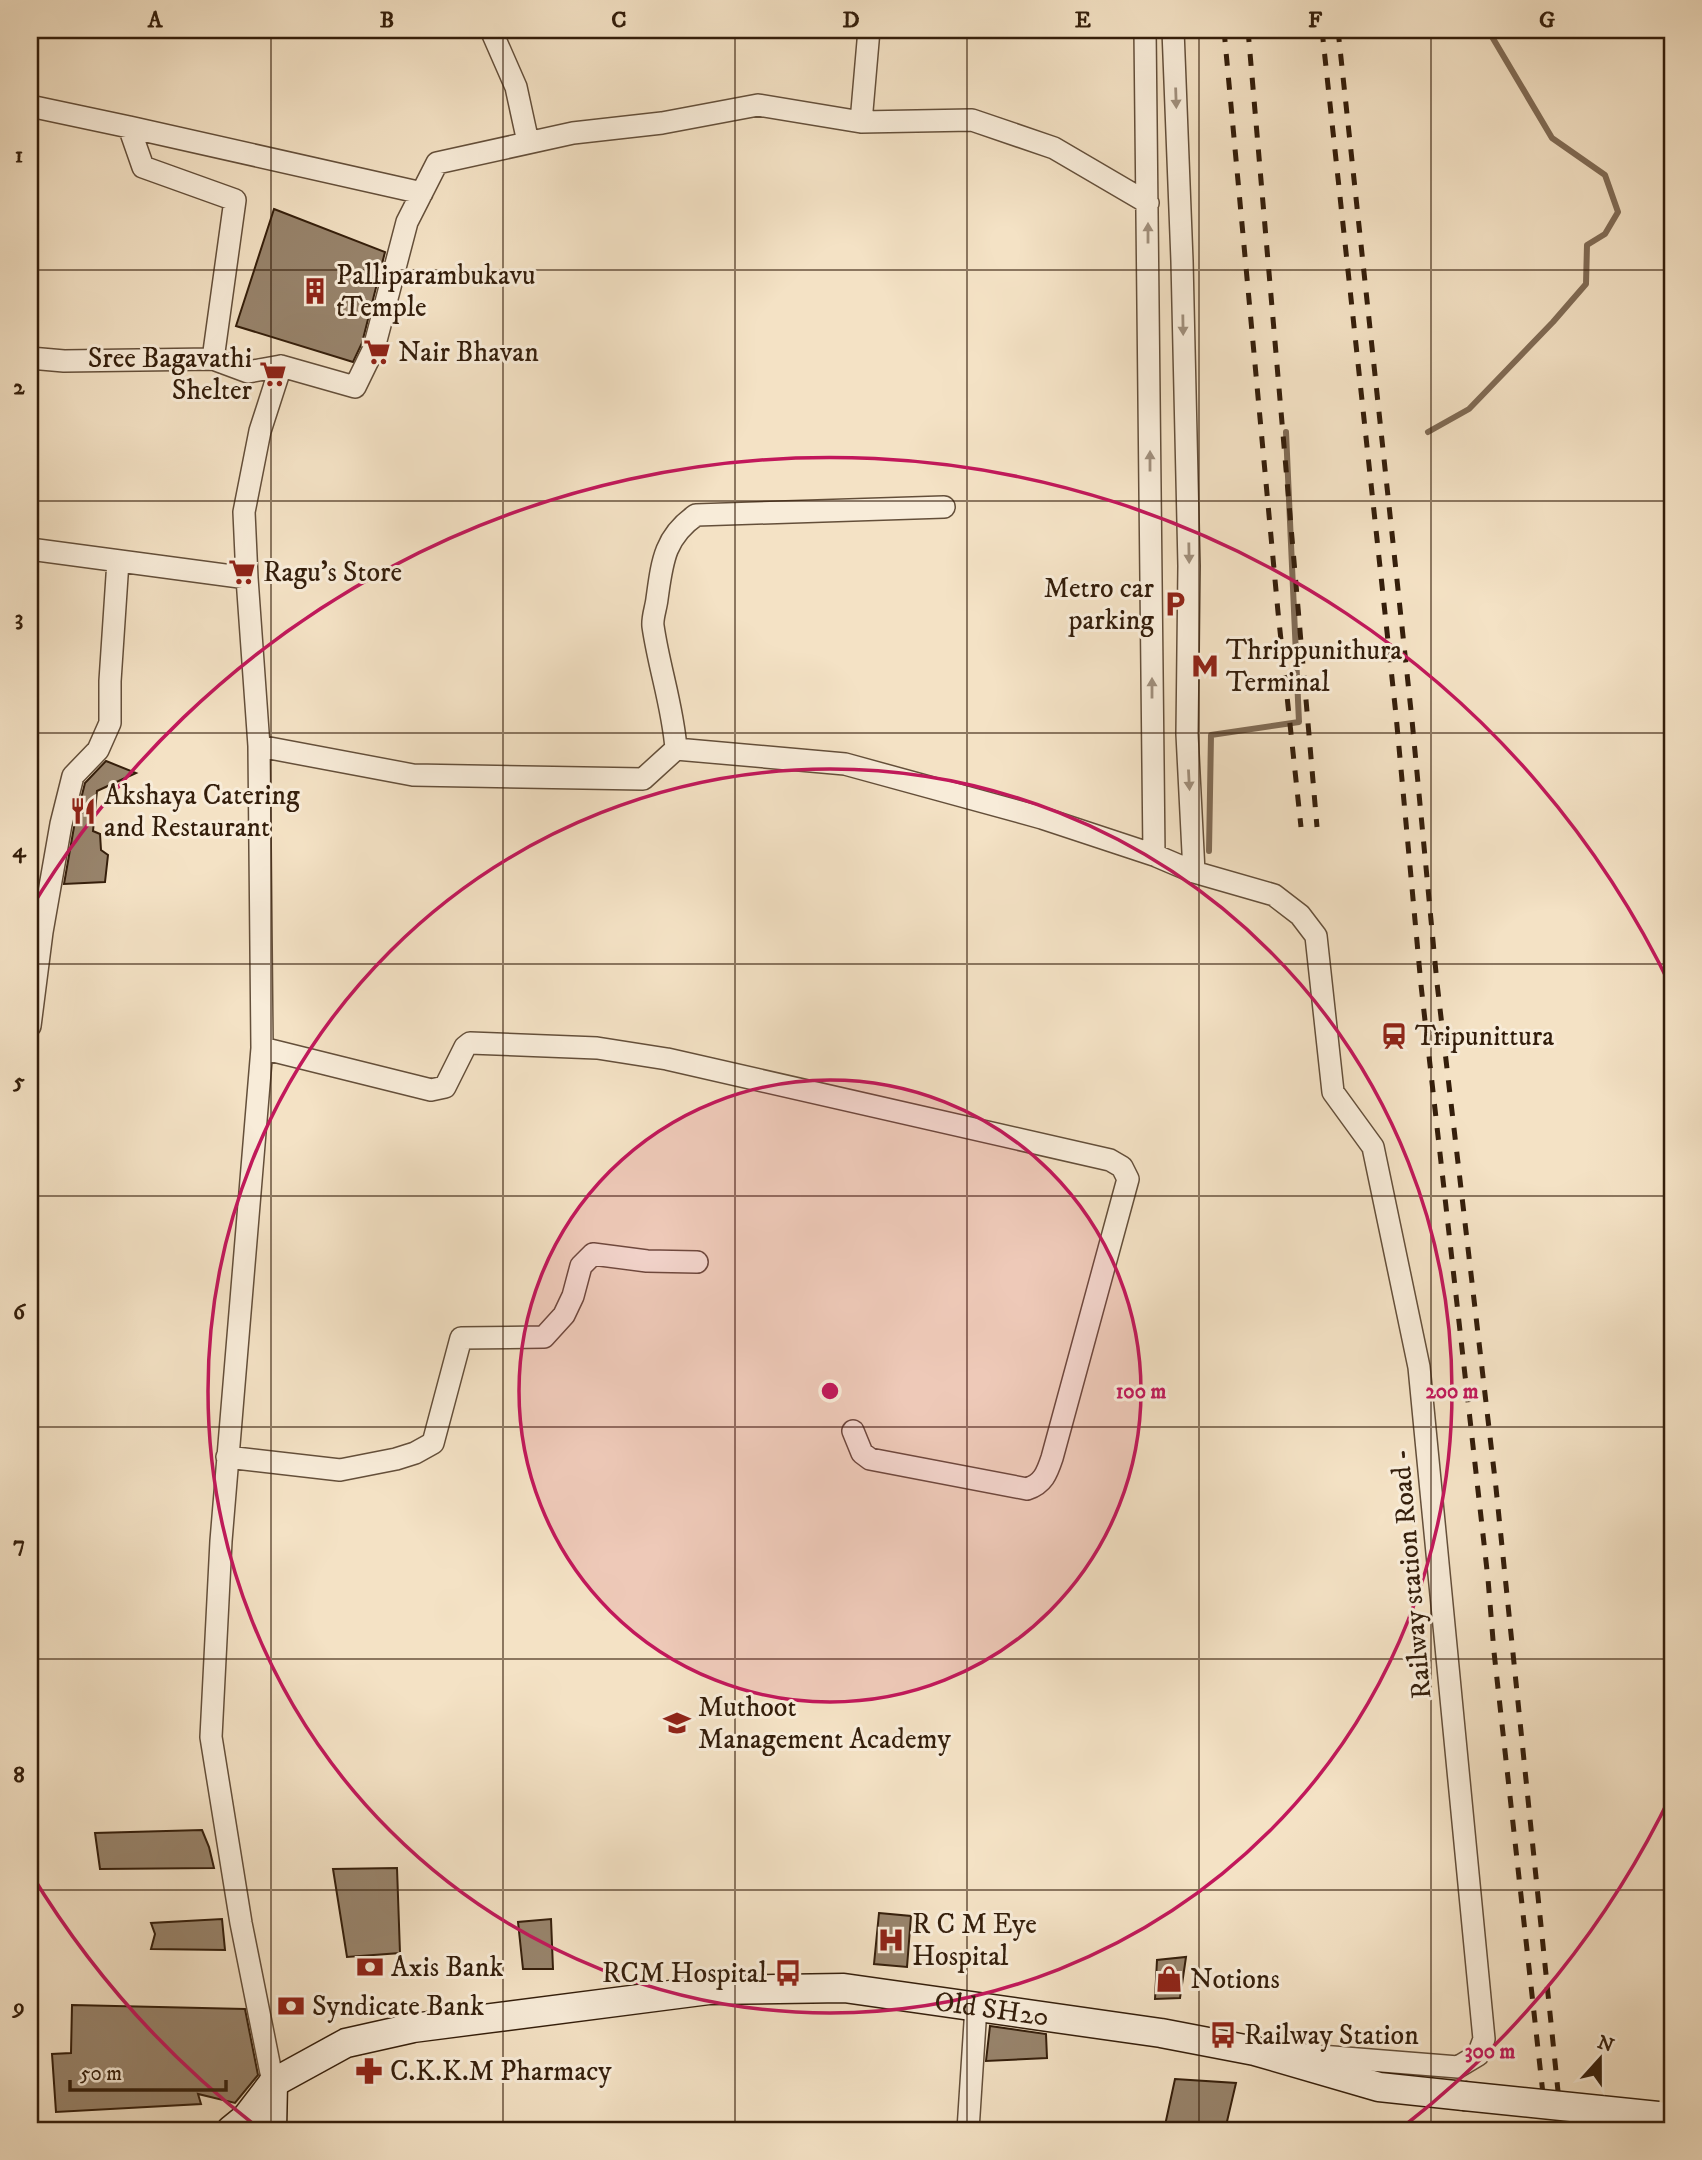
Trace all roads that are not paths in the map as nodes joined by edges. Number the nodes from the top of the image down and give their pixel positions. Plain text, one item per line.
1 (491, 30) edge
2 (869, 30) edge
3 (1145, 30) edge
4 (1173, 30) edge
5 (30, 106) edge
6 (860, 122) junction
7 (129, 127) junction
8 (528, 142) junction
9 (422, 193) junction
10 (1148, 203) junction
11 (30, 358) edge
12 (214, 359) junction
13 (281, 366) junction
14 (944, 507) dead end
15 (30, 549) edge
16 (118, 561) junction
17 (247, 578) junction
18 (259, 746) junction
19 (676, 749) junction
20 (1154, 855) junction
21 (1194, 872) junction
22 (30, 1026) edge
23 (262, 1048) junction
24 (697, 1262) dead end
25 (853, 1430) dead end
26 (228, 1457) junction
27 (976, 2007) junction
28 (1255, 2051) junction
29 (273, 2083) junction
30 (1665, 2115) edge
31 (231, 2130) edge
32 (272, 2130) edge
33 (968, 2130) edge

1 - 8 street
2 - 6 street
3 - 10 street
4 -> 21 street
5 - 7 street
6 - 8 street
6 - 10 street
7 - 9 street
7 - 12 street
8 - 9 street
9 - 13 street
20 -> 10 street
11 - 12 street
12 - 13 street
13 - 17 street
14 - 19 street
15 - 16 street
16 - 17 street
16 - 22 street
17 - 18 street
18 - 19 street
18 - 23 street
19 - 20 street
20 - 21 street
21 - 28 street, Railway station Road -
23 - 25 street
23 - 26 street
24 - 26 street
26 - 29 street
27 - 28 main road, Old SH20
27 - 29 main road, Old SH20
27 - 33 street
28 - 30 main road, Old SH20, bridge
29 - 31 main road
29 - 32 main road

